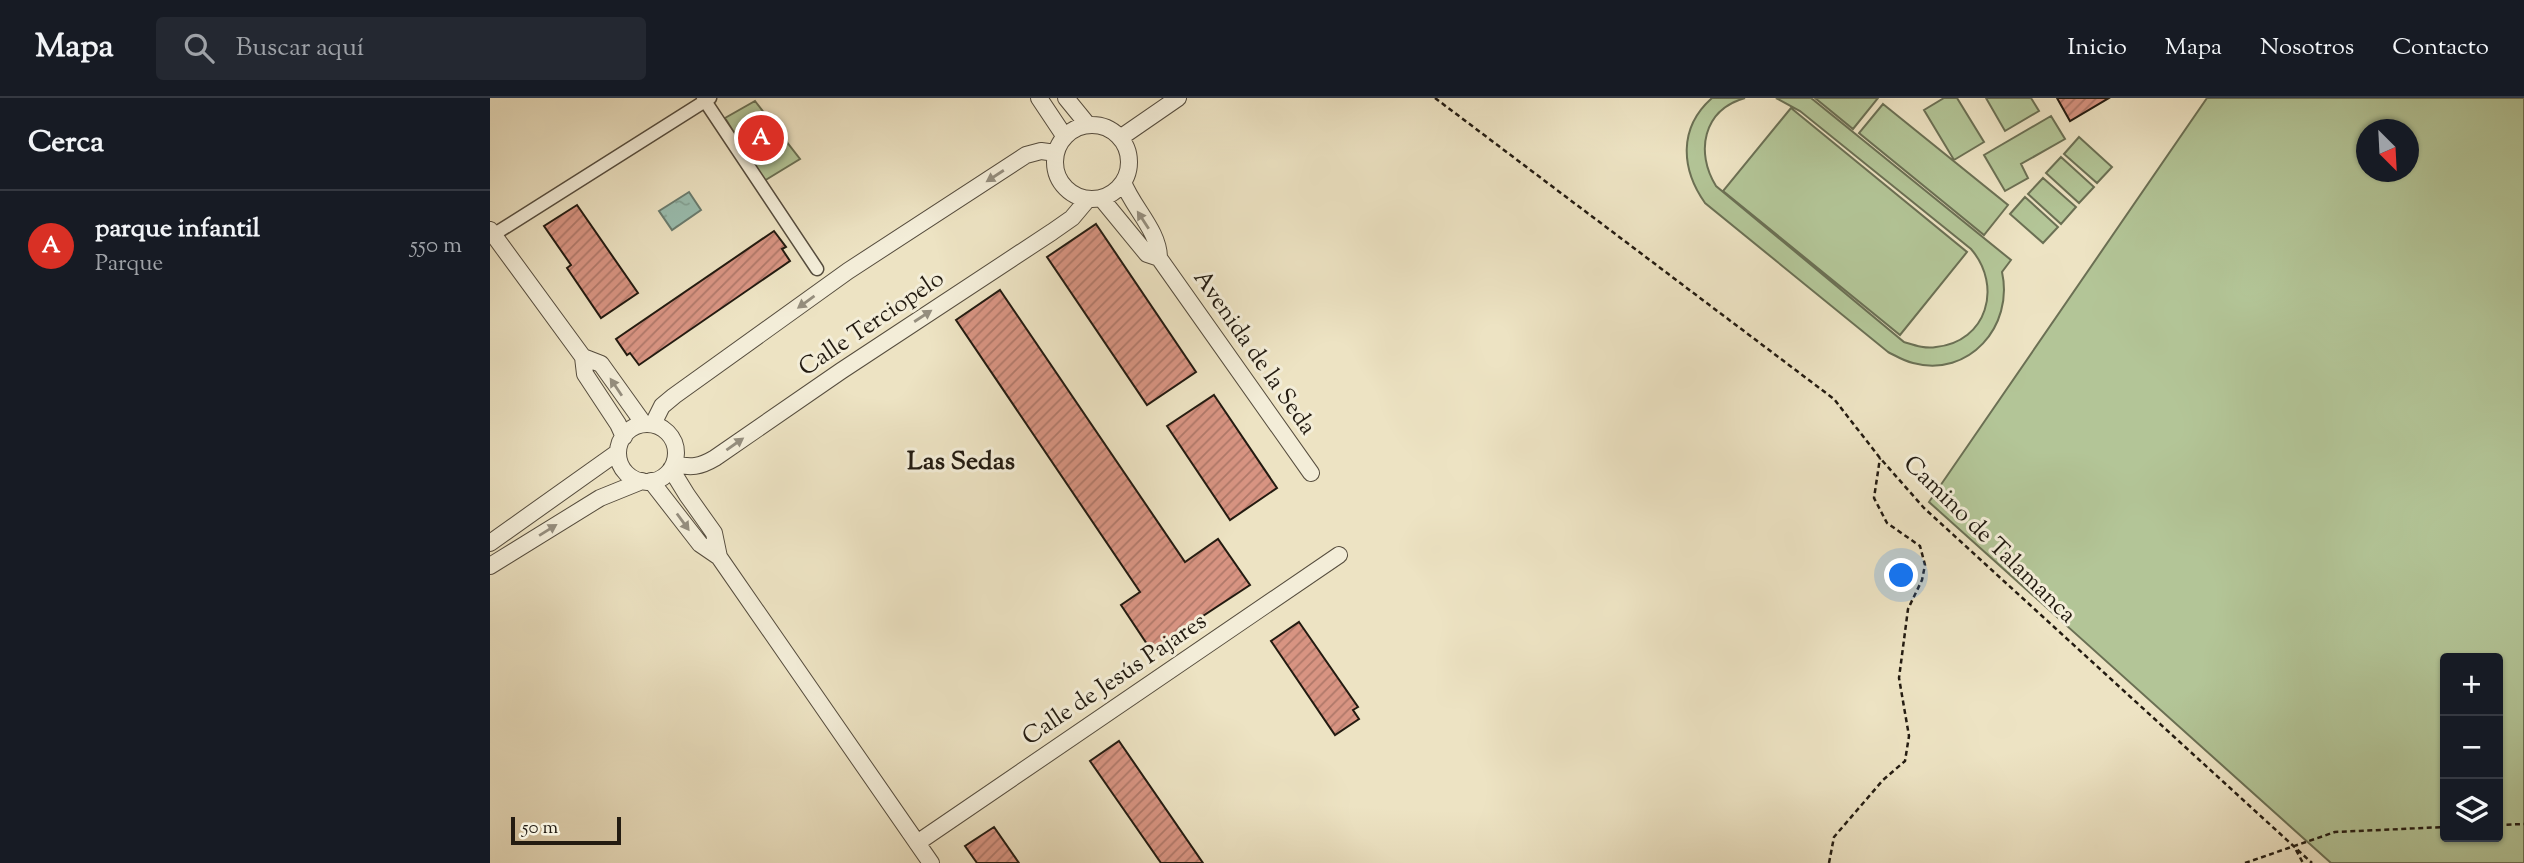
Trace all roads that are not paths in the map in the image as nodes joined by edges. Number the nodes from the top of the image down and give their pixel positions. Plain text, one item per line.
1 (1039, 98) edge
2 (1066, 98) edge
3 (1178, 98) edge
4 (706, 99) edge
5 (1088, 125) junction
6 (1065, 137) junction
7 (1120, 138) junction
8 (1056, 153) junction
9 (1123, 182) junction
10 (1095, 198) junction
11 (492, 232) edge
12 (1159, 258) junction
13 (817, 269) dead end
14 (583, 357) junction
15 (648, 424) junction
16 (621, 444) junction
17 (673, 467) junction
18 (1311, 473) dead end
19 (647, 481) junction
20 (490, 543) edge
21 (1339, 555) dead end
22 (719, 557) junction
23 (490, 566) edge
24 (917, 843) junction
25 (931, 863) edge

1 - 6 street
2 - 5 street
3 - 7 street
4 - 11 street
4 - 13 street
5 - 6 street
5 - 7 street
6 - 8 street
7 - 9 street
8 - 10 street
8 -> 15 street
9 - 10 street
12 -> 9 street, Avenida de la Seda
10 - 12 street, Avenida de la Seda
17 -> 10 street, Calle Terciopelo
11 - 14 street
12 - 18 street, Avenida de la Seda
15 -> 14 street
14 - 16 street
15 - 16 street
15 - 17 street
16 - 19 street
16 - 20 street
17 - 19 street
17 - 22 street
19 -> 22 street
23 -> 19 street
21 - 24 street, Calle de Jesús Pajares
22 - 24 street
24 - 25 street

